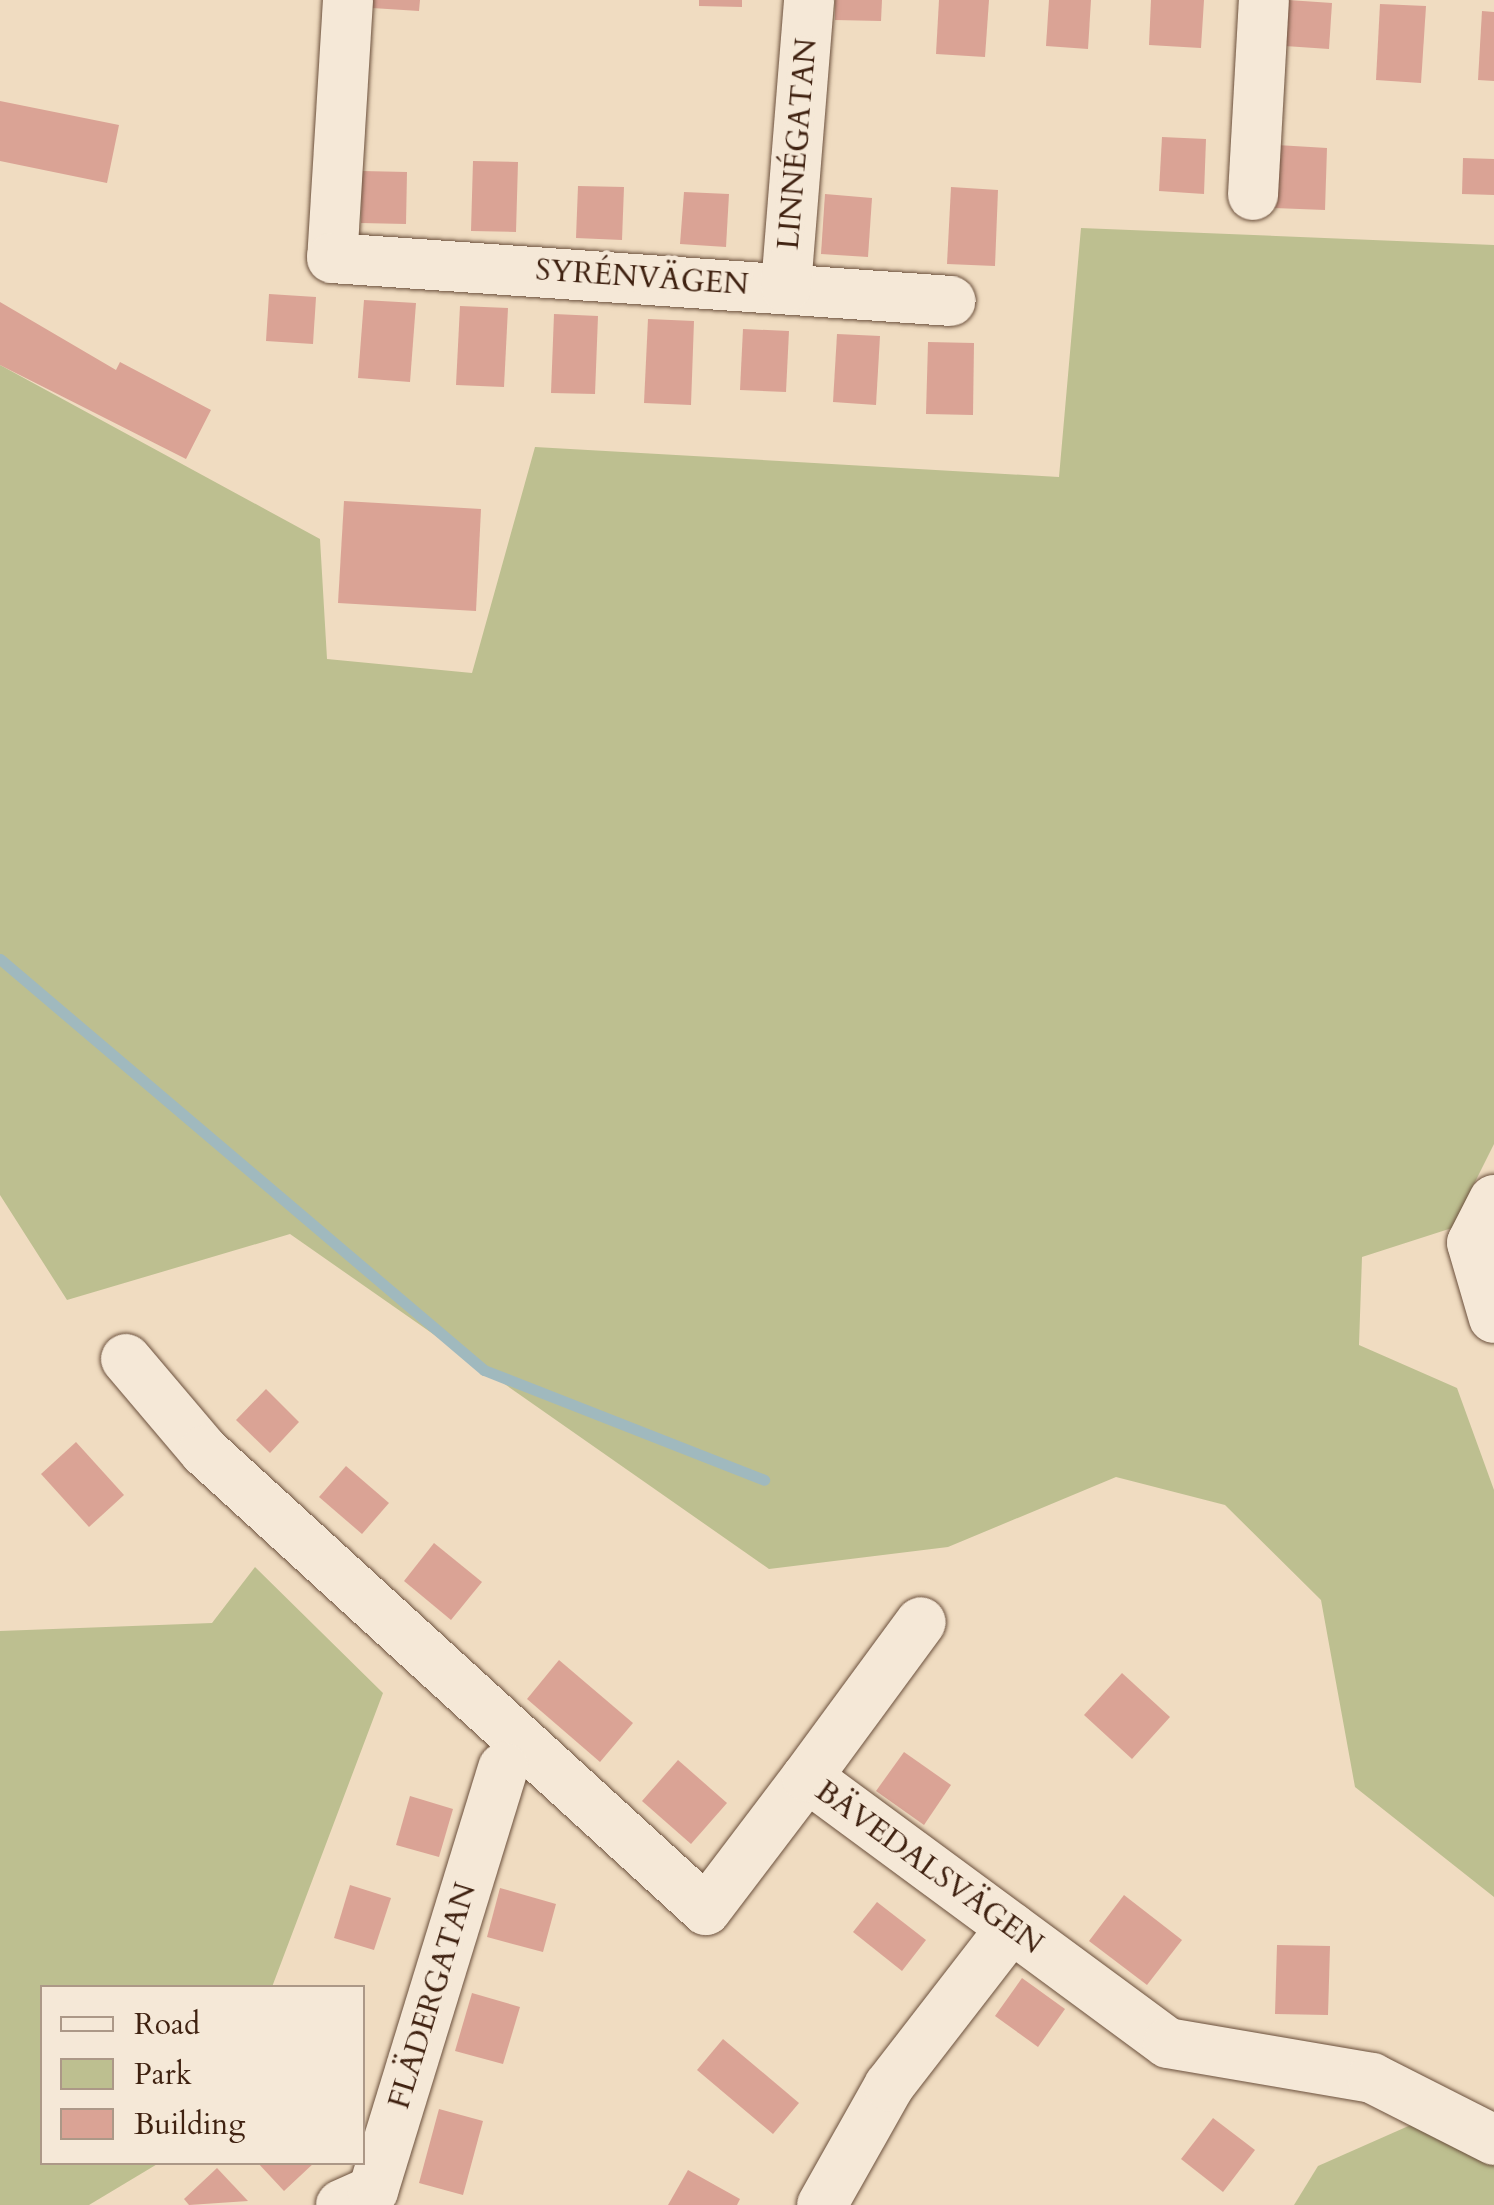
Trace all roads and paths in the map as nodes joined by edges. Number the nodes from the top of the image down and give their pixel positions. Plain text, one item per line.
1 (348, 0) edge
2 (809, 0) edge
3 (1264, 0) edge
4 (1254, 195) dead end
5 (786, 287) junction
6 (951, 301) dead end
7 (1494, 1200) edge
8 (1494, 1318) edge
9 (126, 1359) dead end
10 (921, 1622) dead end
11 (503, 1768) dead end
12 (807, 1777) junction
13 (1011, 1928) junction
14 (1494, 2140) edge
15 (367, 2200) edge
16 (822, 2205) edge

1 - 5 street, SYRÉNVÄGEN
2 - 5 street, LINNÉGATAN
3 - 4 street
5 - 6 street, SYRÉNVÄGEN
7 - 8 street
9 - 12 street, BÄVEDALSVÄGEN
10 - 12 street
11 - 15 street, FLÄDERGATAN
12 - 13 street, BÄVEDALSVÄGEN
13 - 14 street, BÄVEDALSVÄGEN
13 - 16 street

